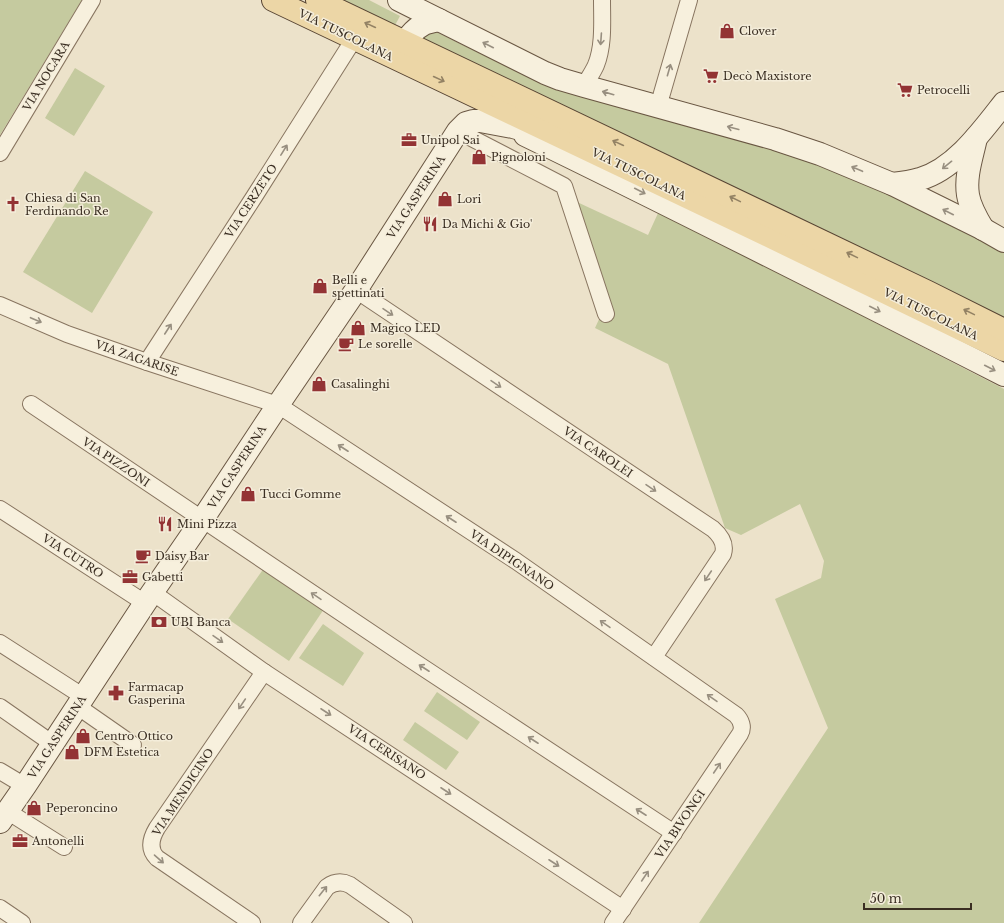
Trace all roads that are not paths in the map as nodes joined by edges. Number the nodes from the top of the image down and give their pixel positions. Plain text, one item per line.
1 (92, 0) edge
2 (273, 0) edge
3 (317, 0) edge
4 (399, 0) edge
5 (602, 0) edge
6 (689, 0) edge
7 (439, 20) junction
8 (354, 39) junction
9 (406, 42) junction
10 (407, 65) junction
11 (584, 86) junction
12 (470, 94) junction
13 (1004, 103) edge
14 (658, 107) junction
15 (504, 125) junction
16 (458, 131) junction
17 (976, 138) junction
18 (585, 148) junction
19 (0, 153) edge
20 (892, 184) junction
21 (752, 228) junction
22 (983, 229) junction
23 (1004, 241) edge
24 (356, 290) junction
25 (840, 291) junction
26 (0, 305) edge
27 (606, 314) dead end
28 (1004, 330) edge
29 (1004, 350) edge
30 (147, 362) junction
31 (1004, 375) edge
32 (31, 404) dead end
33 (278, 404) junction
34 (0, 509) edge
35 (202, 520) junction
36 (149, 597) junction
37 (0, 643) edge
38 (654, 657) junction
39 (264, 672) junction
40 (80, 702) junction
41 (0, 707) edge
42 (741, 723) joint
43 (53, 744) junction
44 (133, 744) dead end
45 (0, 770) edge
46 (25, 786) junction
47 (4, 816) edge
48 (674, 833) junction
49 (64, 847) dead end
50 (0, 908) edge
51 (623, 909) junction
52 (22, 923) edge
53 (252, 923) edge
54 (301, 923) edge
55 (404, 923) edge
56 (614, 923) edge

1 - 19 street, VIA NOCARA
2 - 8 main road, VIA TUSCOLANA
9 -> 3 main road, VIA TUSCOLANA
4 - 7 street
5 -> 11 street
14 -> 6 street
7 - 9 street
11 -> 7 street
8 - 10 main road, VIA TUSCOLANA
30 -> 8 street, VIA CERZETO
9 - 10 street
28 -> 9 main road, VIA TUSCOLANA
10 -> 12 main road, VIA TUSCOLANA
14 -> 11 street
12 - 16 street
12 - 18 main road, VIA TUSCOLANA
13 - 17 street
20 -> 14 street
15 - 16 street
15 - 18 street
15 -> 25 street, VIA TUSCOLANA
16 - 24 street, VIA GASPERINA
16 - 27 street
17 -> 20 street
17 - 22 street
18 - 21 main road, VIA TUSCOLANA
22 -> 20 street
21 - 25 street
21 - 29 main road, VIA TUSCOLANA
22 - 23 street
24 - 33 street, VIA GASPERINA
24 -> 38 street, VIA CAROLEI
25 -> 31 street, VIA TUSCOLANA
26 -> 30 street, VIA ZAGARISE
30 - 33 street, VIA ZAGARISE
32 - 35 street, VIA PIZZONI
33 - 35 street, VIA GASPERINA
38 -> 33 street, VIA DIPIGNANO
34 - 36 street, VIA CUTRO
35 - 36 street, VIA GASPERINA
48 -> 35 street
36 -> 39 street, VIA CERISANO
36 - 40 street, VIA GASPERINA
37 - 40 street
42 -> 38 street, VIA DIPIGNANO
39 -> 51 street, VIA CERISANO
39 -> 53 street, VIA MENDICINO
40 - 43 street, VIA GASPERINA
40 - 44 street
41 - 43 street
48 -> 42 street, VIA BIVONGI
43 - 46 street, VIA GASPERINA
45 - 46 street
46 - 47 street, VIA GASPERINA
47 - 49 street
51 -> 48 street, VIA BIVONGI
50 - 52 street
51 - 56 street, VIA BIVONGI
54 -> 55 street

